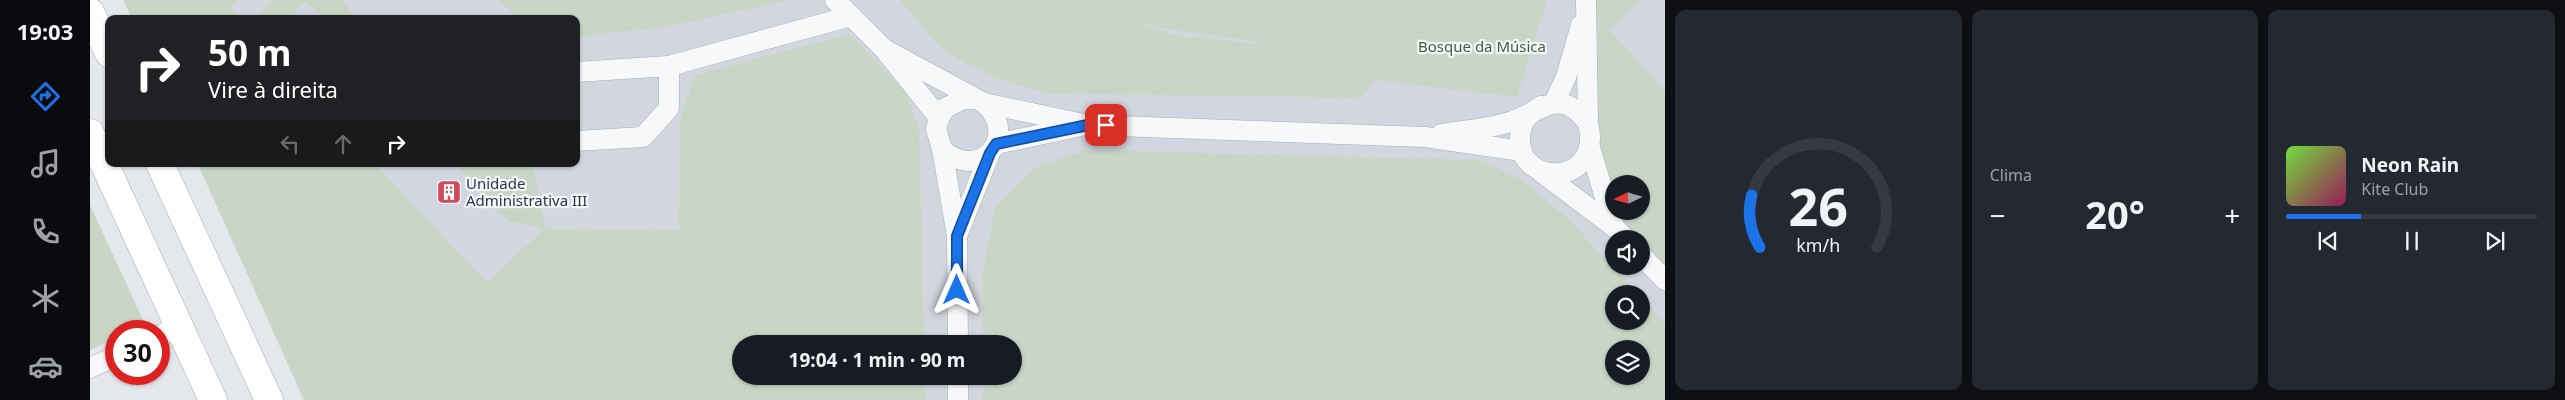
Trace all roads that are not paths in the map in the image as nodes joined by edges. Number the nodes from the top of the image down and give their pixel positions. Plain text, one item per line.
1 (835, 0) edge
2 (1586, 1) edge
3 (90, 12) edge
4 (851, 16) junction
5 (105, 44) edge
6 (884, 49) junction
7 (668, 66) junction
8 (580, 72) edge
9 (979, 101) junction
10 (1548, 104) junction
11 (939, 118) junction
12 (1588, 123) junction
13 (1088, 125) junction
14 (90, 133) edge
15 (1424, 137) junction
16 (580, 141) edge
17 (993, 148) junction
18 (1590, 148) junction
19 (942, 149) junction
20 (1522, 151) junction
21 (161, 167) edge
22 (1538, 170) junction
23 (1616, 230) edge
24 (1619, 230) edge
25 (957, 236) junction
26 (1650, 264) edge
27 (1665, 280) edge
28 (165, 320) edge
29 (170, 333) edge
30 (958, 335) edge
31 (105, 361) edge
32 (90, 368) edge
33 (958, 385) edge
34 (213, 400) edge
35 (269, 400) edge
36 (958, 400) edge

1 - 4 street
2 - 10 street
2 - 12 street
3 - 5 main road
4 - 6 street
4 - 7 street
6 - 9 street
6 - 11 street
7 - 8 street
7 - 16 street
9 - 11 street
9 - 13 street
9 - 17 street
10 - 12 street
10 - 15 street
10 - 20 street
11 - 19 street
12 - 18 street
13 - 15 street
13 - 17 street
14 - 28 main road
15 - 20 street
17 - 19 street
17 - 25 street
18 - 22 street
18 - 24 street
19 - 25 street
20 - 22 street
21 - 35 main road
22 - 23 street
25 - 30 street
26 - 27 street
29 - 34 main road
31 - 32 street
33 - 36 street

